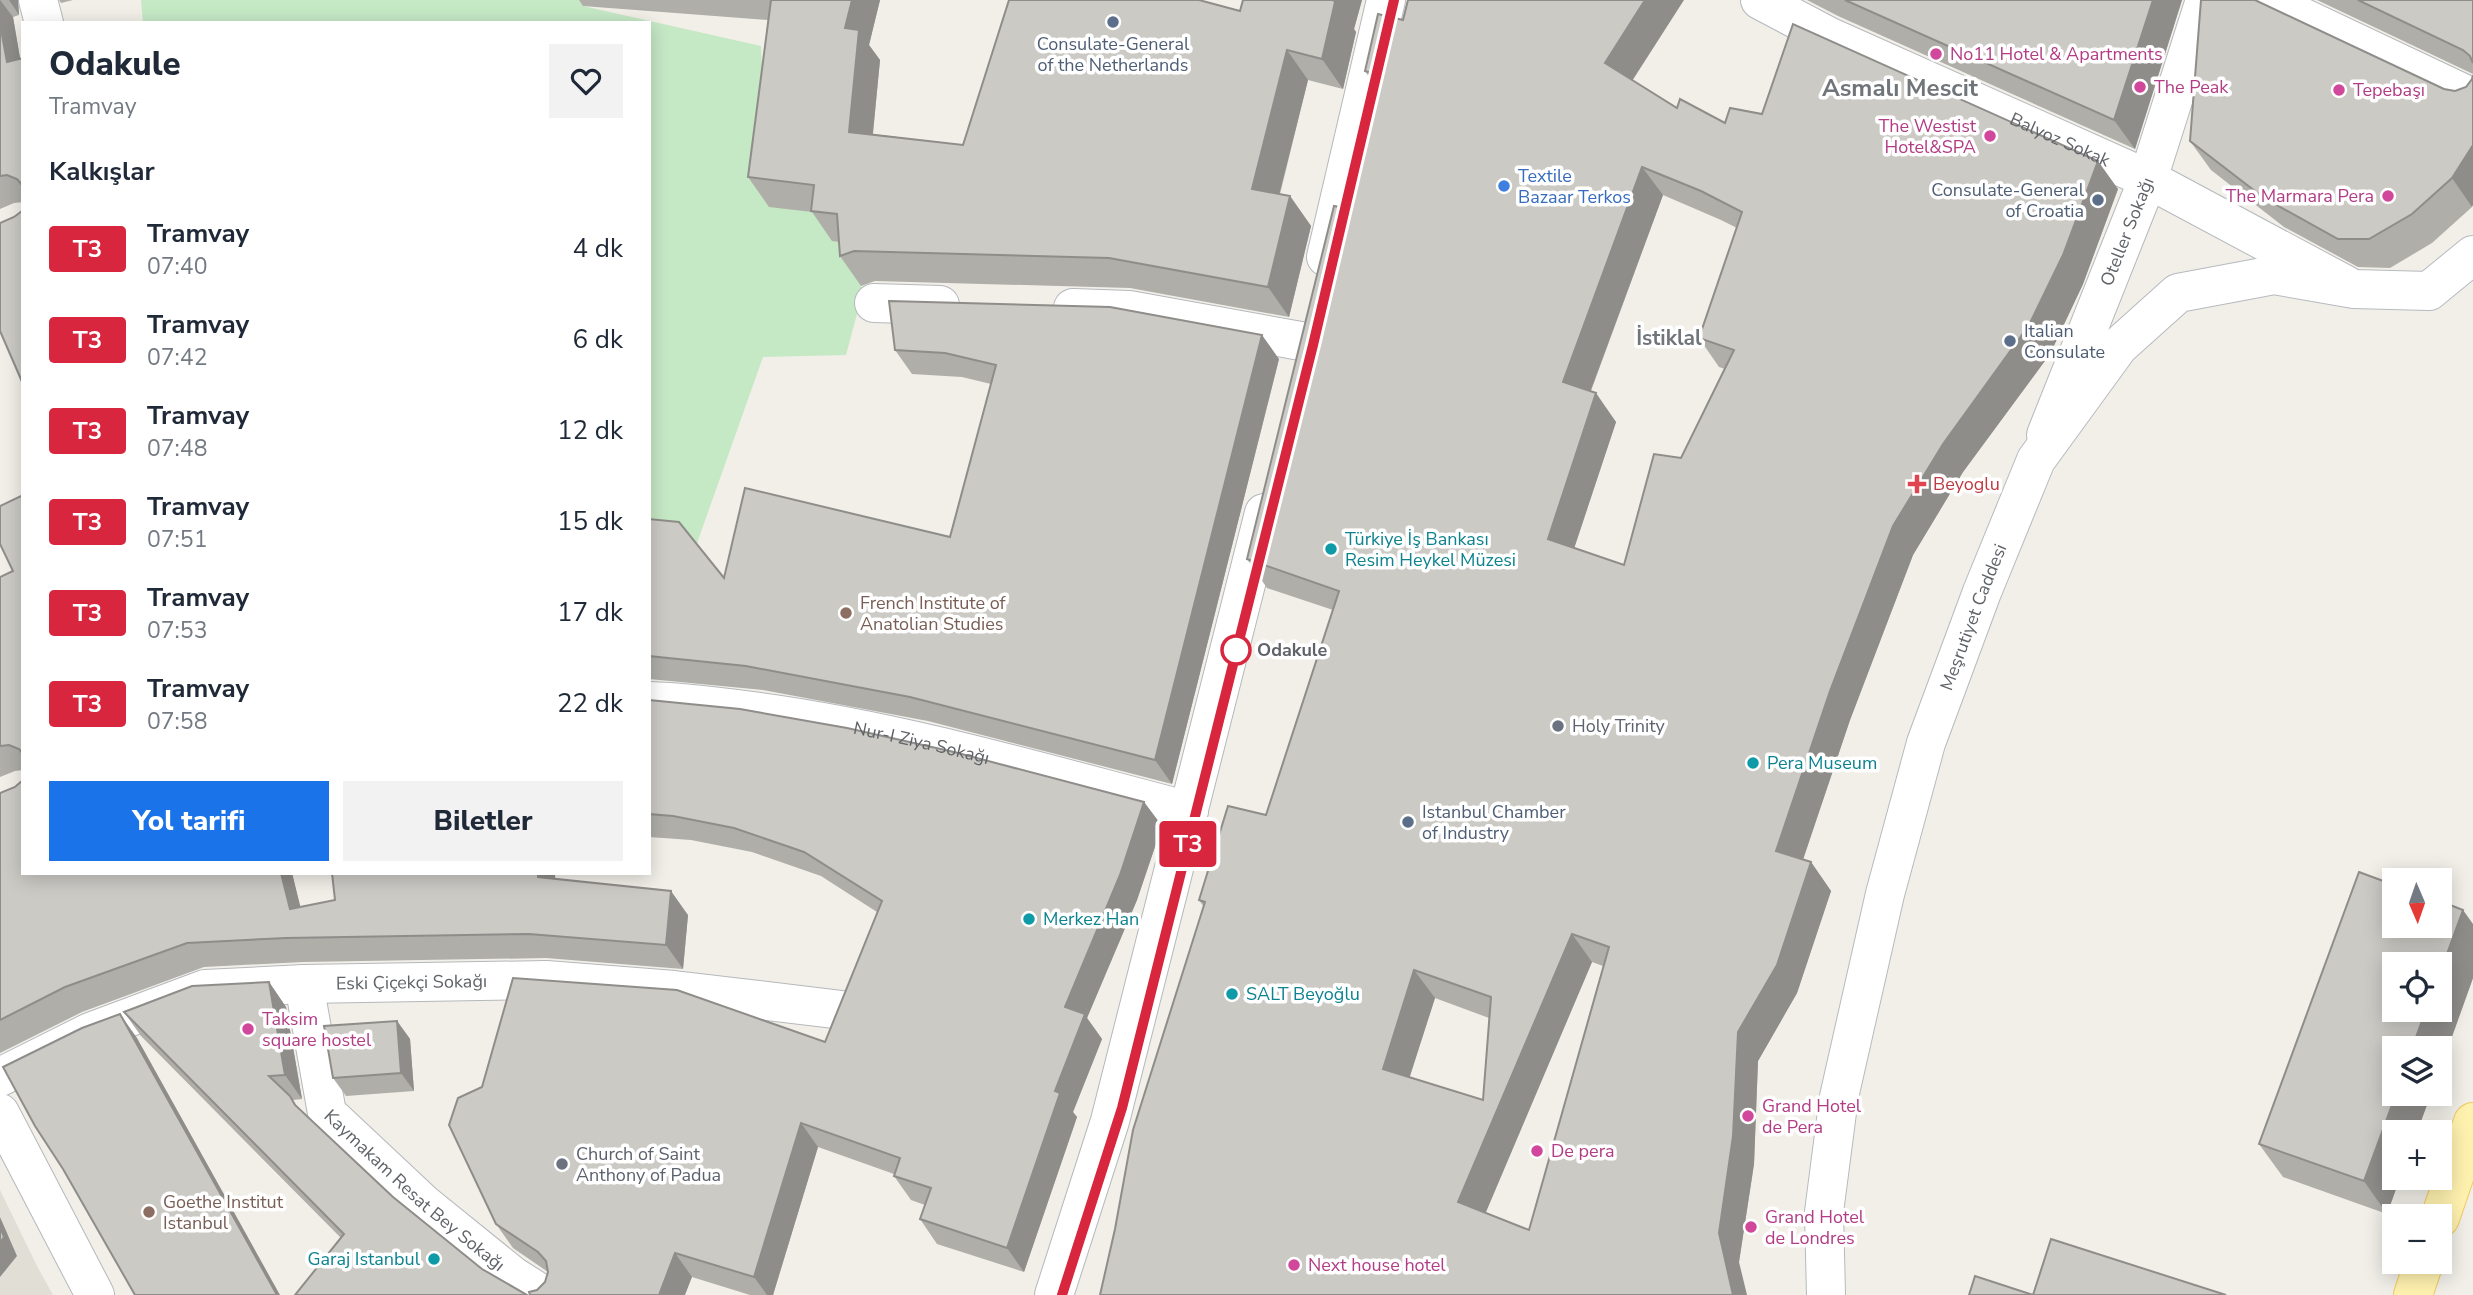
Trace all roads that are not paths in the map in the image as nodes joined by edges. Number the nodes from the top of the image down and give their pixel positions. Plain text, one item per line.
1 (38, 0) edge
2 (1386, 0) edge
3 (1760, 0) edge
4 (2205, 0) edge
5 (2266, 0) edge
6 (43, 21) edge
7 (2473, 98) edge
8 (2148, 179) junction
9 (2473, 255) edge
10 (2354, 289) junction
11 (874, 303) dead end
12 (968, 305) edge
13 (1035, 307) edge
14 (2036, 460) junction
15 (1273, 476) edge
16 (651, 701) edge
17 (1189, 811) junction
18 (304, 984) junction
19 (842, 1010) edge
20 (0, 1077) edge
21 (0, 1113) edge
22 (2473, 1122) edge
23 (2445, 1204) edge
24 (2420, 1274) edge
25 (95, 1295) edge
26 (543, 1295) edge
27 (1054, 1295) edge
28 (1826, 1295) edge
29 (2413, 1295) edge

1 - 6 street
2 - 13 street
3 - 8 street, Balyoz Sokak
4 - 8 street, Oteller Sokağı
5 - 7 street
8 - 10 street, Balyoz Sokak
8 - 14 street, Oteller Sokağı
9 - 10 street, Meşrutiyet Caddesi
10 - 14 street, Meşrutiyet Caddesi
11 - 12 street
14 - 28 street, Meşrutiyet Caddesi
15 - 17 street
16 - 17 street, Nur-I Ziya Sokağı
17 - 27 street
18 - 19 street, Eski Çiçekçi Sokağı
18 - 20 street, Eski Çiçekçi Sokağı
18 - 26 street, Kaymakam Resat Bey Sokağı
21 - 25 street
22 - 23 main road
24 - 29 main road

